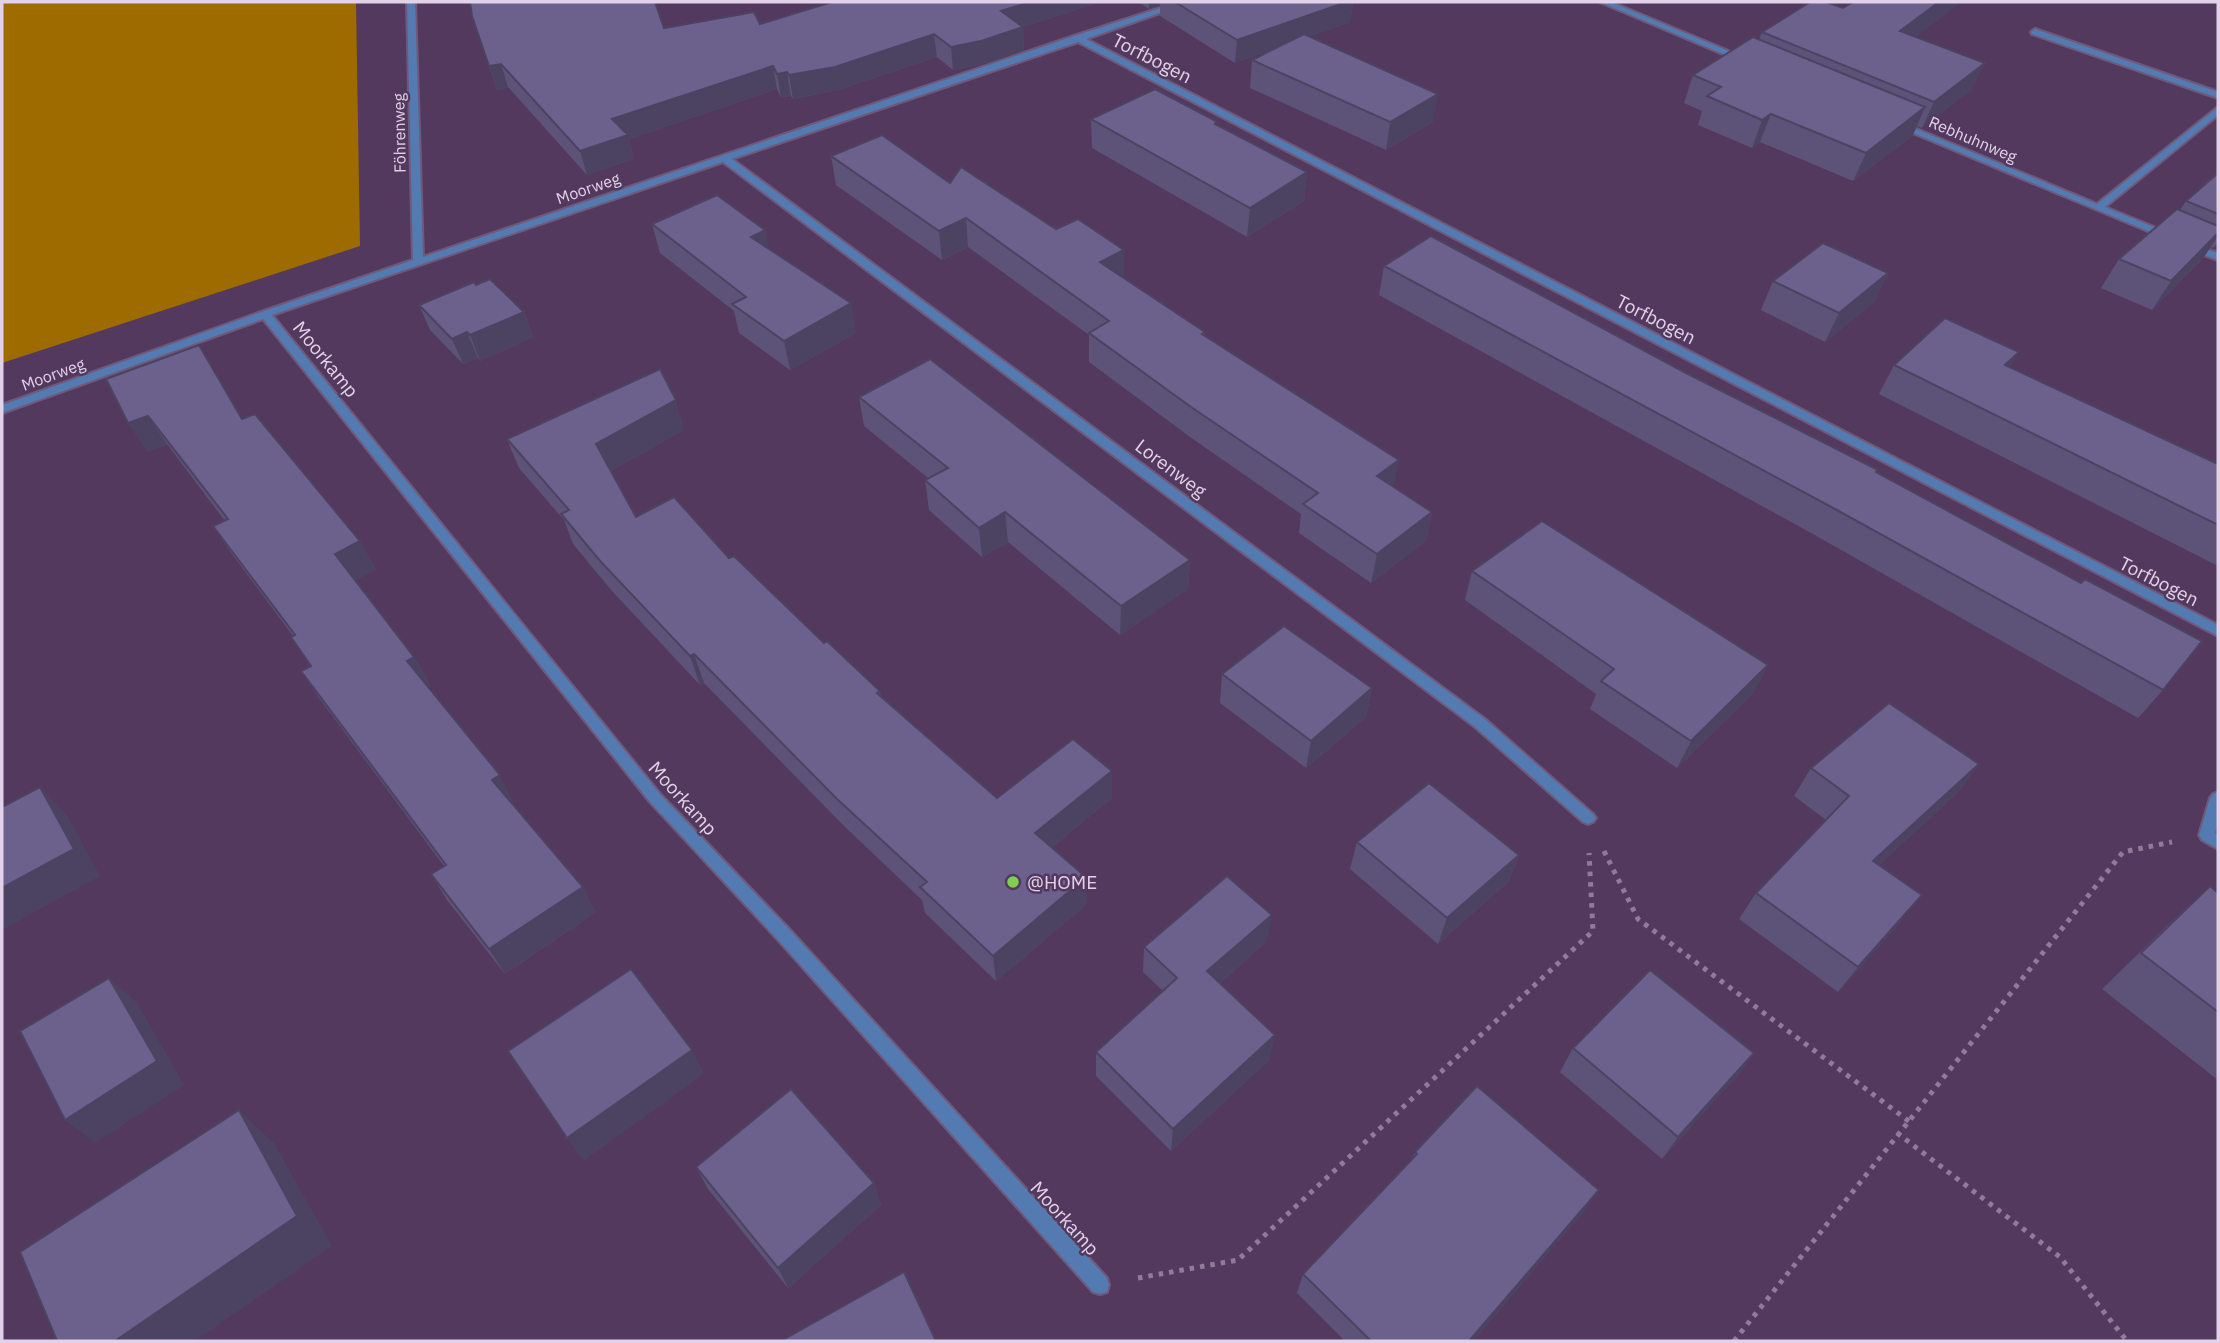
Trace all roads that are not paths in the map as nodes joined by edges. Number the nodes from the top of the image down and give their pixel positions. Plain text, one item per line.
1 (411, 2) edge
2 (1187, 2) edge
3 (1604, 2) edge
4 (2035, 33) dead end
5 (1077, 38) junction
6 (1756, 65) edge
7 (2218, 95) edge
8 (2218, 110) edge
9 (1882, 118) edge
10 (724, 158) junction
11 (2098, 208) junction
12 (2218, 257) edge
13 (418, 263) junction
14 (265, 314) junction
15 (2, 409) edge
16 (2218, 631) edge
17 (2218, 798) edge
18 (1588, 818) road end
19 (2213, 839) edge
20 (1100, 1285) road end

1 - 13 street, Föhrenweg
2 - 5 street, Moorweg
3 - 6 street
4 - 7 street
5 - 10 street, Moorweg
5 - 16 street, Torfbogen
8 - 11 street
9 - 11 street, Rebhuhnweg
10 - 13 street, Moorweg
10 - 18 street, Lorenweg
11 - 12 street, Rebhuhnweg
13 - 14 street, Moorweg
14 - 15 street, Moorweg
14 - 20 street, Moorkamp
17 - 19 street

